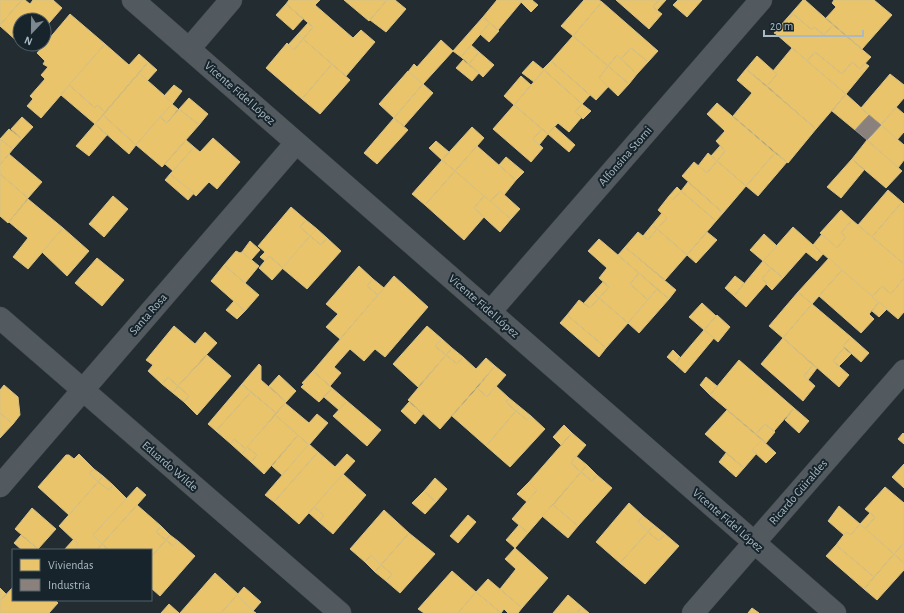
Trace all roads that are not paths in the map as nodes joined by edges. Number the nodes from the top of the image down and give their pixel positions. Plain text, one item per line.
1 (133, 0) edge
2 (231, 0) edge
3 (761, 0) edge
4 (189, 49) junction
5 (296, 143) junction
6 (490, 312) junction
7 (0, 318) edge
8 (904, 371) edge
9 (83, 390) junction
10 (0, 486) edge
11 (754, 543) junction
12 (340, 613) edge
13 (693, 613) edge
14 (835, 613) edge

1 - 4 street, Vicente Fidel López
2 - 4 street
3 - 6 street, Alfonsina Storni
4 - 5 street, Vicente Fidel López
5 - 6 street, Vicente Fidel López
5 - 9 street, Santa Rosa
6 - 11 street, Vicente Fidel López
7 - 9 street, Eduardo Wilde
8 - 11 street, Ricardo Güiraldes
9 - 10 street, Santa Rosa
9 - 12 street, Eduardo Wilde
11 - 13 street, Ricardo Güiraldes
11 - 14 street, Vicente Fidel López

